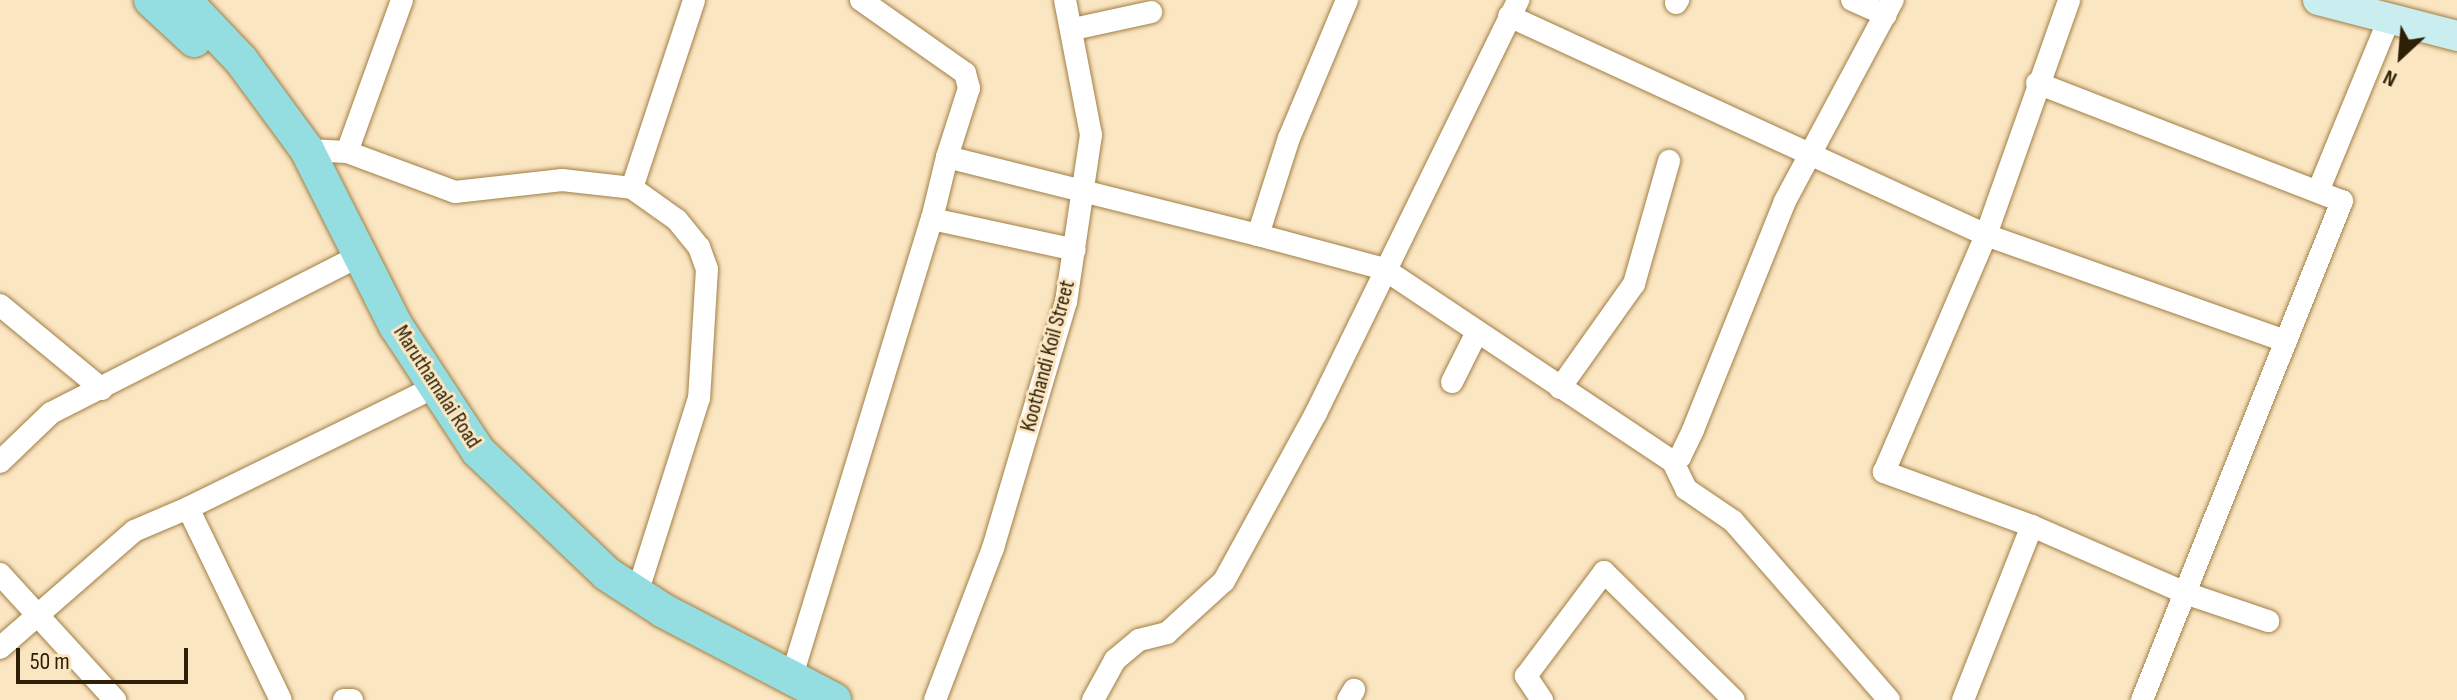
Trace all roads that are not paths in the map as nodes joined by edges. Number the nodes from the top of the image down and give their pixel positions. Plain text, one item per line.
1 (151, 0) edge
2 (184, 0) edge
3 (402, 0) edge
4 (694, 0) edge
5 (861, 0) edge
6 (1065, 0) edge
7 (1347, 0) edge
8 (1852, 0) edge
9 (2069, 0) edge
10 (2324, 1) edge
11 (1890, 7) edge
12 (1514, 8) edge
13 (1151, 12) dead end
14 (2389, 19) junction
15 (1074, 29) junction
16 (2457, 36) edge
17 (2037, 83) junction
18 (307, 150) junction
19 (347, 152) junction
20 (1811, 155) junction
21 (947, 157) junction
22 (1669, 161) dead end
23 (632, 188) junction
24 (2319, 189) junction
25 (1086, 191) junction
26 (932, 219) junction
27 (1258, 235) junction
28 (1986, 235) junction
29 (1075, 250) junction
30 (349, 261) junction
31 (1384, 269) junction
32 (0, 305) edge
33 (1477, 332) junction
34 (2286, 341) junction
35 (1452, 382) dead end
36 (1560, 388) junction
37 (102, 389) junction
38 (419, 395) junction
39 (0, 462) edge
40 (1673, 462) junction
41 (188, 508) junction
42 (2032, 526) junction
43 (0, 574) edge
44 (2185, 593) junction
45 (637, 594) junction
46 (35, 611) junction
47 (2268, 621) dead end
48 (0, 648) edge
49 (790, 689) edge
50 (115, 700) edge
51 (281, 700) edge
52 (344, 700) edge
53 (352, 700) edge
54 (834, 700) edge
55 (935, 700) edge
56 (1093, 700) edge
57 (1542, 700) edge
58 (1734, 700) edge
59 (1889, 700) edge
60 (1963, 700) edge
61 (2142, 700) edge

1 - 30 main road, Maruthamalai Road
2 - 18 main road, Maruthamalai Road
3 - 19 street
4 - 23 street
5 - 21 street
6 - 15 street, Koothandi Koil Street
7 - 27 street
8 - 11 street
9 - 17 street
10 - 14 main road
11 - 20 street
12 - 20 street
12 - 31 street
13 - 15 street
14 - 16 main road
14 - 24 street
15 - 25 street, Koothandi Koil Street
17 - 24 street
17 - 28 street
18 - 19 street
18 - 30 main road, Maruthamalai Road
19 - 23 street
20 - 28 street
20 - 40 street
21 - 25 street
21 - 26 street
22 - 36 street
23 - 45 street
24 - 34 street
25 - 27 street
25 - 29 street, Koothandi Koil Street
26 - 29 street
26 - 49 street
27 - 31 street
28 - 34 street
28 - 42 street
29 - 55 street, Koothandi Koil Street
30 - 37 street
30 - 38 main road, Maruthamalai Road
30 - 45 main road, Maruthamalai Road
31 - 33 street
31 - 56 street
32 - 37 street
33 - 35 street
33 - 36 street
34 - 44 street
36 - 40 street
37 - 39 street
38 - 41 street
38 - 49 main road, Maruthamalai Road
40 - 59 street
41 - 46 street
41 - 51 street
42 - 44 street
42 - 60 street
43 - 46 street
44 - 47 street
44 - 61 street
45 - 49 main road, Maruthamalai Road
46 - 48 street
46 - 50 street
49 - 54 main road, Maruthamalai Road
52 - 53 street
57 - 58 street

